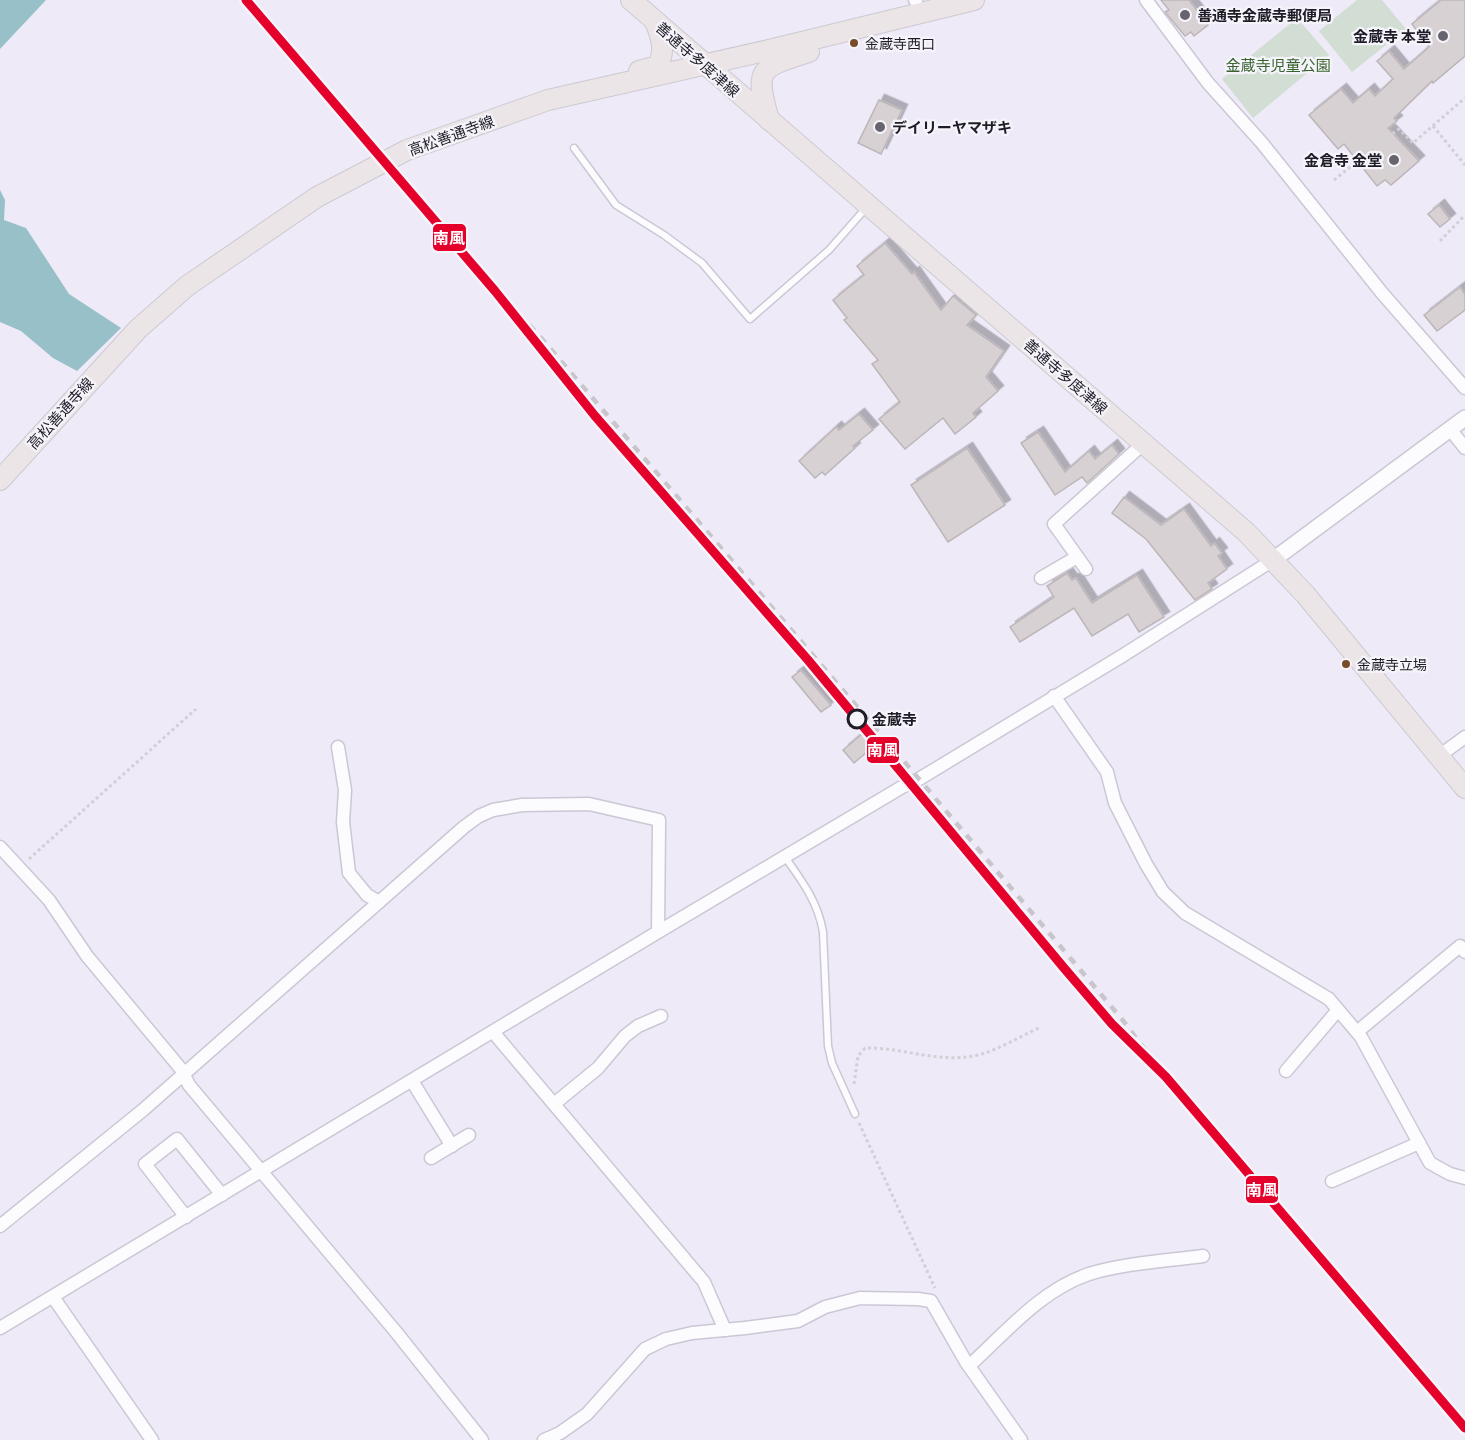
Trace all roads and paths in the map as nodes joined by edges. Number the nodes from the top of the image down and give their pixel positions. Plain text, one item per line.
1 (631, 0) edge
2 (974, 0) edge
3 (1146, 0) edge
4 (655, 21) junction
5 (877, 23) junction
6 (741, 56) junction
7 (704, 64) junction
8 (736, 92) junction
9 (1465, 98) edge
10 (548, 100) junction
11 (769, 121) junction
12 (1433, 126) junction
13 (1383, 141) dead end
14 (1375, 147) dead end
15 (574, 148) dead end
16 (1465, 165) edge
17 (1334, 180) dead end
18 (868, 205) junction
19 (1465, 215) edge
20 (1440, 241) dead end
21 (1465, 388) edge
22 (1465, 418) edge
23 (1450, 429) junction
24 (1143, 444) junction
25 (1465, 448) edge
26 (0, 480) edge
27 (1077, 557) junction
28 (1274, 560) junction
29 (1086, 568) dead end
30 (1041, 578) dead end
31 (1054, 696) junction
32 (196, 709) dead end
33 (1465, 737) edge
34 (338, 747) dead end
35 (1439, 756) junction
36 (1465, 788) edge
37 (0, 847) edge
38 (785, 856) junction
39 (19, 868) junction
40 (379, 902) junction
41 (658, 932) junction
42 (1465, 952) edge
43 (1338, 1010) junction
44 (661, 1016) dead end
45 (1039, 1028) dead end
46 (493, 1032) junction
47 (1357, 1032) junction
48 (1286, 1071) dead end
49 (184, 1074) junction
50 (412, 1081) junction
51 (554, 1104) junction
52 (855, 1114) junction
53 (469, 1135) dead end
54 (1419, 1143) junction
55 (452, 1146) junction
56 (431, 1158) dead end
57 (260, 1172) junction
58 (1465, 1178) edge
59 (1332, 1181) dead end
60 (222, 1195) junction
61 (186, 1217) junction
62 (0, 1226) edge
63 (1203, 1256) dead end
64 (52, 1297) junction
65 (932, 1301) junction
66 (0, 1328) edge
67 (725, 1330) junction
68 (969, 1366) junction
69 (152, 1440) edge
70 (482, 1440) edge
71 (544, 1440) edge
72 (1021, 1440) edge

1 - 4 main road, 善通寺多度津線
2 - 5 main road, 高松善通寺線
3 - 21 street
4 - 7 main road, 善通寺多度津線
4 - 10 main road
5 - 6 main road, 高松善通寺線
5 - 11 main road
6 - 7 main road, 高松善通寺線
6 - 8 main road
7 - 8 main road, 善通寺多度津線
7 - 10 main road, 高松善通寺線
8 - 11 main road, 善通寺多度津線
9 - 12 path
10 - 26 main road, 高松善通寺線
11 - 18 main road, 善通寺多度津線
12 - 13 path
12 - 16 path
14 - 17 path
15 - 18 lane
18 - 24 main road, 善通寺多度津線
19 - 20 path
22 - 23 street
23 - 25 street
23 - 28 street
24 - 27 street
24 - 28 main road, 善通寺多度津線
27 - 29 street
27 - 30 street
28 - 31 street
28 - 35 main road, 善通寺多度津線
31 - 38 street
31 - 43 street
32 - 39 path
33 - 35 street
34 - 40 street
35 - 36 main road, 善通寺多度津線
37 - 39 street
38 - 41 street
38 - 52 lane
39 - 49 street
40 - 41 street
40 - 49 street
41 - 46 street
42 - 47 street
43 - 47 street
43 - 48 street
44 - 51 street
45 - 52 path
46 - 50 street
46 - 51 street
47 - 54 street
49 - 57 street
49 - 62 street
50 - 55 street
50 - 57 street
51 - 67 street
52 - 65 path
53 - 55 street
54 - 58 street
54 - 59 street
55 - 56 street
57 - 60 street
57 - 70 street
60 - 61 street
60 - 61 street
61 - 64 street
63 - 68 street
64 - 66 street
64 - 69 street
65 - 67 street
65 - 68 street
67 - 71 street
68 - 72 street

